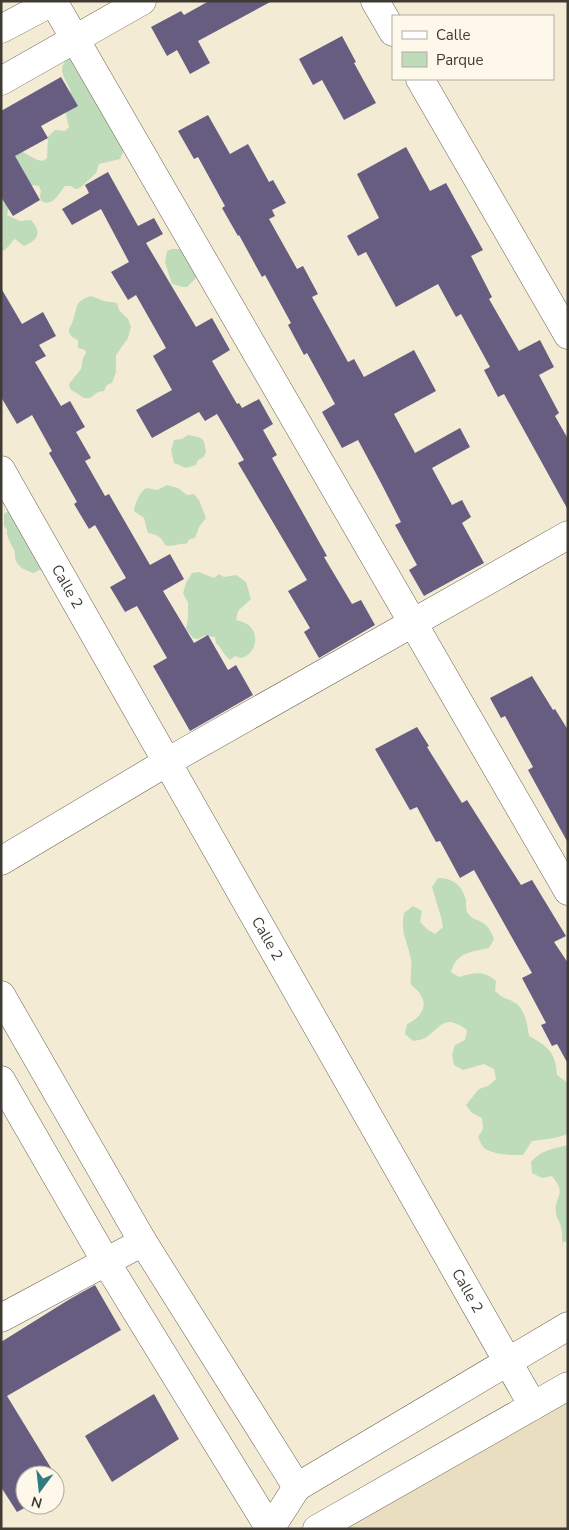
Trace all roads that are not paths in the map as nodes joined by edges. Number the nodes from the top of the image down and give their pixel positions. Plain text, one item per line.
1 (53, 1) edge
2 (142, 1) edge
3 (375, 1) edge
4 (1, 29) edge
5 (392, 30) edge
6 (75, 39) junction
7 (421, 80) edge
8 (1, 82) edge
9 (568, 335) edge
10 (1, 470) edge
11 (568, 535) edge
12 (413, 623) junction
13 (167, 762) junction
14 (1, 860) edge
15 (568, 891) edge
16 (1, 995) edge
17 (1, 1080) edge
18 (144, 1242) junction
19 (106, 1262) junction
20 (1, 1318) edge
21 (568, 1326) edge
22 (508, 1361) junction
23 (568, 1386) edge
24 (533, 1406) junction
25 (297, 1487) junction
26 (270, 1529) edge
27 (317, 1529) edge

1 - 4 street
1 - 6 street
2 - 6 street
3 - 5 street
6 - 8 street
6 - 12 street
7 - 9 street
10 - 13 street, Calle 2
11 - 12 street
12 - 13 street
12 - 15 street
13 - 14 street
13 - 22 street, Calle 2
16 - 18 street
17 - 19 street
18 - 19 street
18 - 25 street
19 - 20 street
19 - 26 street
21 - 22 street
22 - 24 street, Calle 2
22 - 25 street
23 - 24 street
24 - 27 street
25 - 26 street

